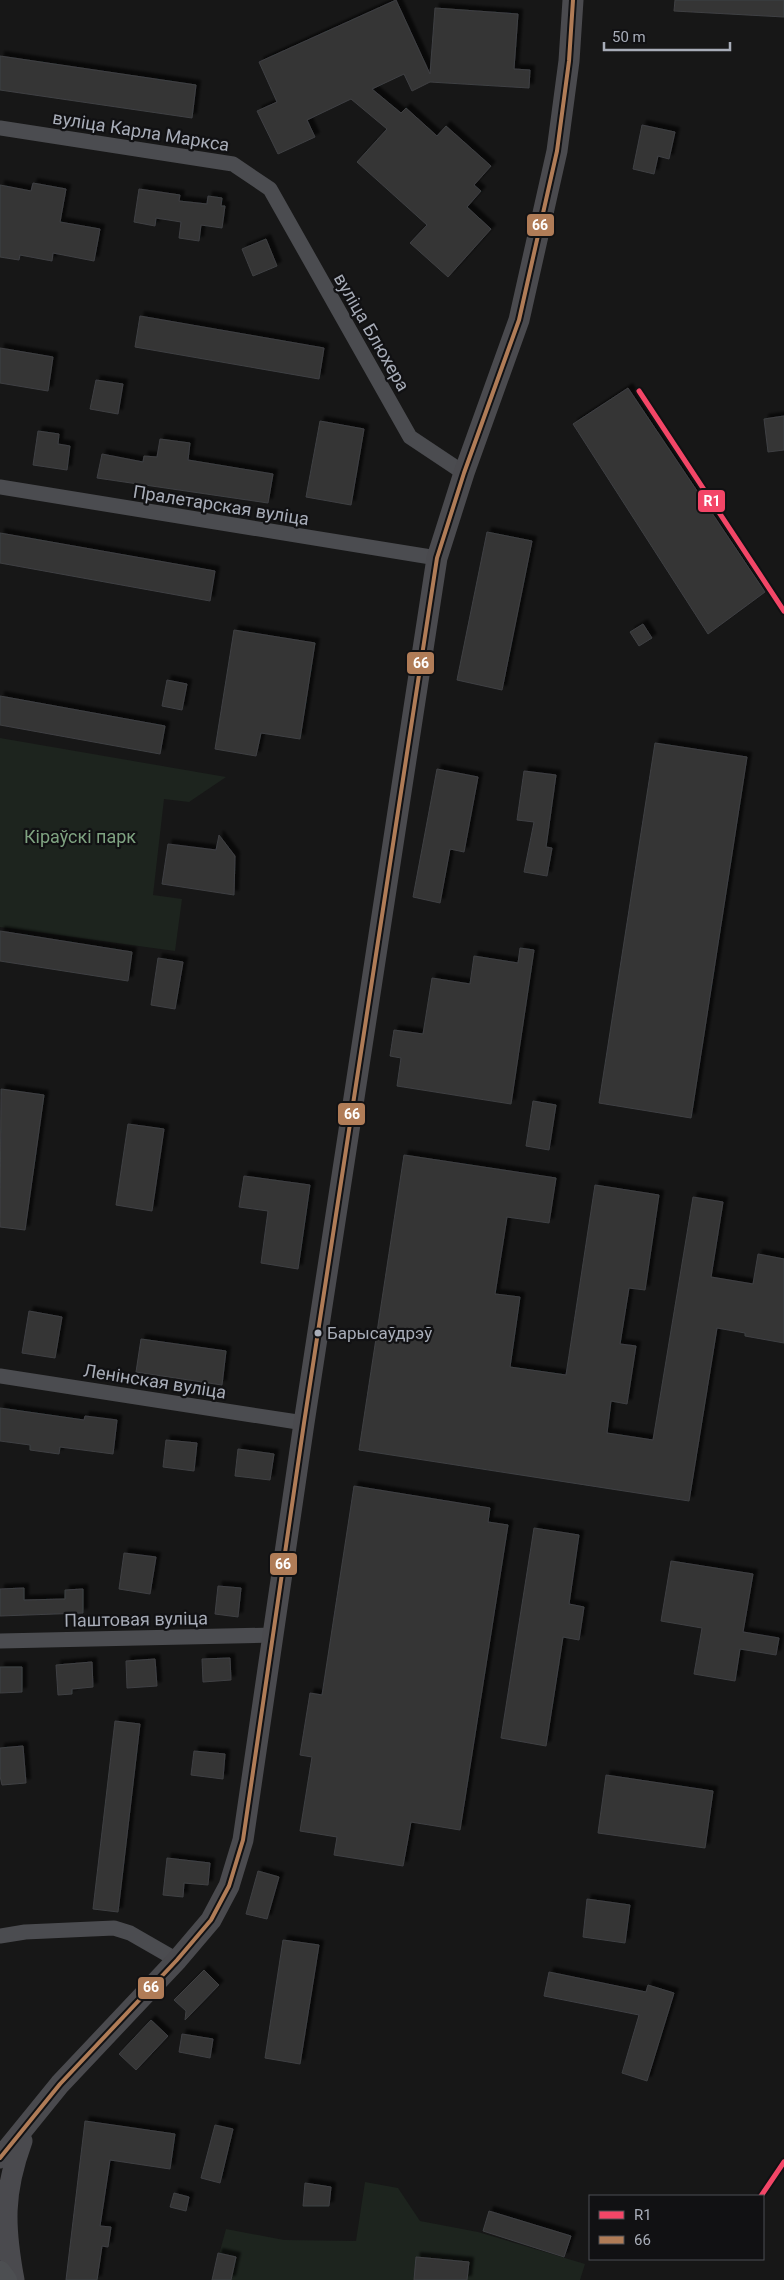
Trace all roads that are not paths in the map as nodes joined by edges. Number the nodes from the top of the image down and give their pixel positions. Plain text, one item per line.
1 (573, 0) edge
2 (0, 128) edge
3 (270, 190) joint
4 (464, 472) junction
5 (0, 487) edge
6 (437, 558) junction
7 (0, 1376) edge
8 (304, 1423) junction
9 (273, 1635) junction
10 (0, 1641) edge
11 (0, 1936) edge
12 (177, 1960) junction
13 (27, 2127) junction
14 (0, 2158) edge
15 (0, 2272) edge
16 (6, 2280) edge
17 (14, 2280) edge

1 - 4 main road
2 - 3 street, вуліца Карла Маркса
3 - 4 street, вуліца Блюхера
4 - 6 main road
5 - 6 street, Пралетарская вуліца
6 - 8 main road
7 - 8 street, Ленінская вуліца
8 - 9 main road
9 - 10 street, Паштовая вуліца
9 - 12 main road
11 - 12 street
12 - 13 main road
13 - 14 main road
13 - 17 main road
15 - 16 main road

